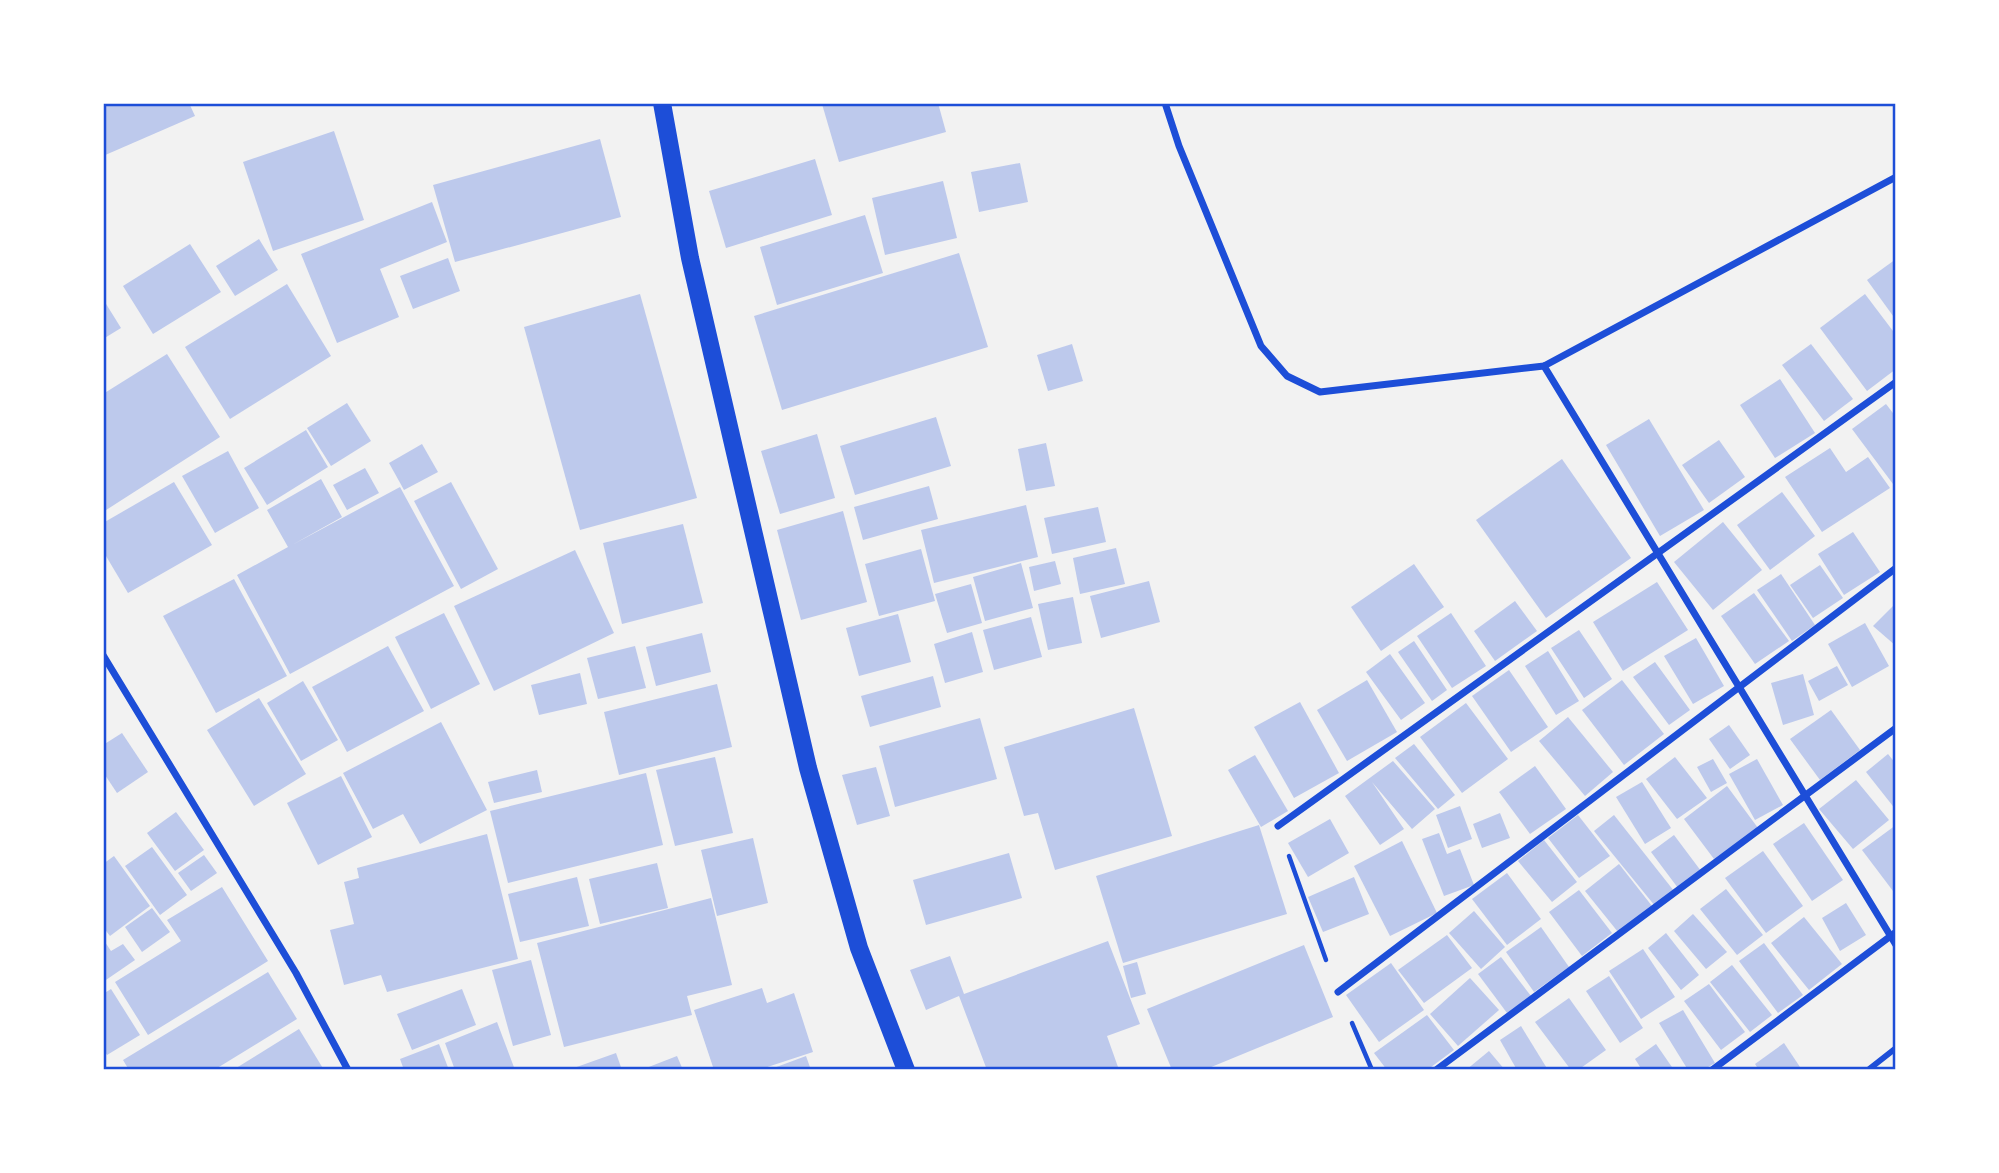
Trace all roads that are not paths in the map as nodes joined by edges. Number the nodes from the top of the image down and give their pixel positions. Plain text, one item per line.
1 (662, 103) edge
2 (1165, 103) edge
3 (1896, 177) edge
4 (1544, 366) junction
5 (1896, 382) edge
6 (1658, 552) junction
7 (1896, 568) edge
8 (103, 655) edge
9 (1740, 686) junction
10 (1896, 728) edge
11 (1806, 794) junction
12 (1278, 825) road end
13 (1893, 934) edge
14 (1896, 945) edge
15 (1338, 992) road end
16 (1896, 1048) edge
17 (348, 1070) edge
18 (906, 1070) edge
19 (1436, 1070) edge
20 (1712, 1070) edge
21 (1868, 1070) edge

1 - 18 main road
2 - 4 street
3 - 4 street
4 - 6 street
5 - 6 street
6 - 9 street
6 - 12 street
7 - 9 street
8 - 17 street
9 - 11 street
9 - 15 street
10 - 11 street
11 - 13 street
11 - 19 street
13 - 14 street
13 - 20 street
16 - 21 street

